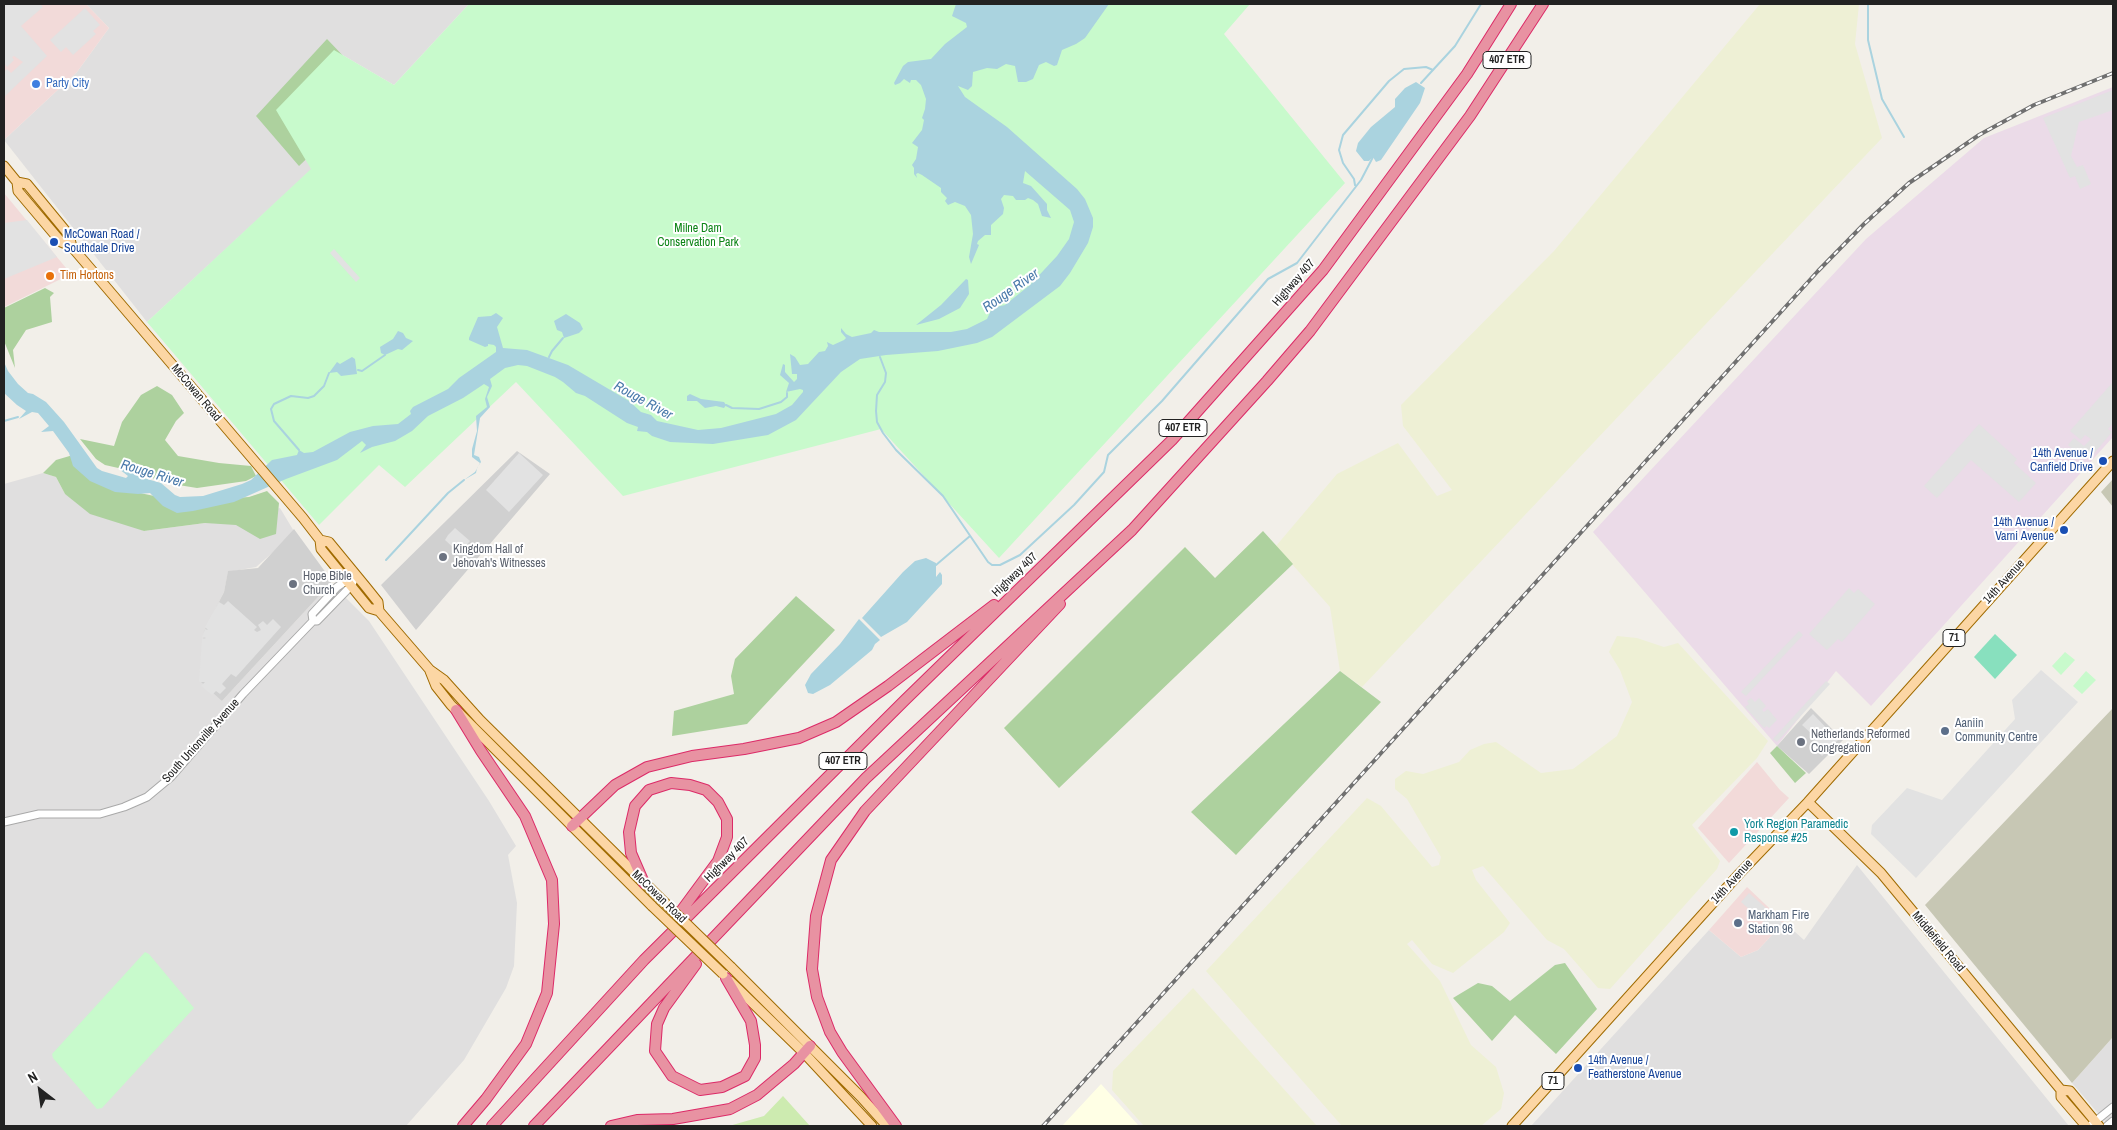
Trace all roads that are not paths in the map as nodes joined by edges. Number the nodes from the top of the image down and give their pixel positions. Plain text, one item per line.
1 (1511, 4) edge
2 (1543, 4) edge
3 (4, 166) edge
4 (2113, 461) edge
5 (1132, 530) junction
6 (320, 540) junction
7 (356, 576) junction
8 (1032, 576) junction
9 (349, 582) junction
10 (379, 611) junction
11 (430, 670) junction
12 (456, 710) junction
13 (1808, 802) junction
14 (4, 822) edge
15 (575, 822) junction
16 (644, 883) junction
17 (717, 934) junction
18 (656, 948) junction
19 (724, 976) junction
20 (807, 1050) junction
21 (2113, 1107) edge
22 (2113, 1121) edge
23 (2092, 1125) edge
24 (464, 1126) edge
25 (492, 1126) edge
26 (534, 1126) edge
27 (611, 1126) edge
28 (872, 1126) edge
29 (887, 1126) edge
30 (896, 1126) edge
31 (1512, 1126) edge
32 (2107, 1126) edge

1 - 8 highway, Highway 407 / 407 ETR
2 - 5 highway, 407 ETR
3 - 6 main road, McCowan Road
4 - 13 main road, 14th Avenue / 71
5 - 17 highway, 407 ETR
5 - 30 highway
6 - 7 main road, McCowan Road
6 - 9 main road, McCowan Road
7 - 9 street, South Unionville Avenue
7 - 10 main road, McCowan Road
8 - 15 highway
8 - 18 highway, Highway 407 / 407 ETR
9 - 10 main road, McCowan Road
9 - 14 street, South Unionville Avenue
10 - 11 main road, McCowan Road
11 - 12 main road, McCowan Road
11 - 15 main road, McCowan Road
12 - 15 main road, McCowan Road
12 - 24 highway
13 - 23 main road, Middlefield Road
13 - 31 main road, 14th Avenue / 71
15 - 16 main road, McCowan Road
15 - 19 main road, McCowan Road, bridge
16 - 18 highway
16 - 20 main road, McCowan Road, bridge
17 - 19 highway
17 - 26 highway, 407 ETR
18 - 25 highway, Highway 407 / 407 ETR
19 - 20 main road, McCowan Road
20 - 27 highway
20 - 28 main road, McCowan Road
20 - 29 main road, McCowan Road
21 - 23 street
22 - 32 street

